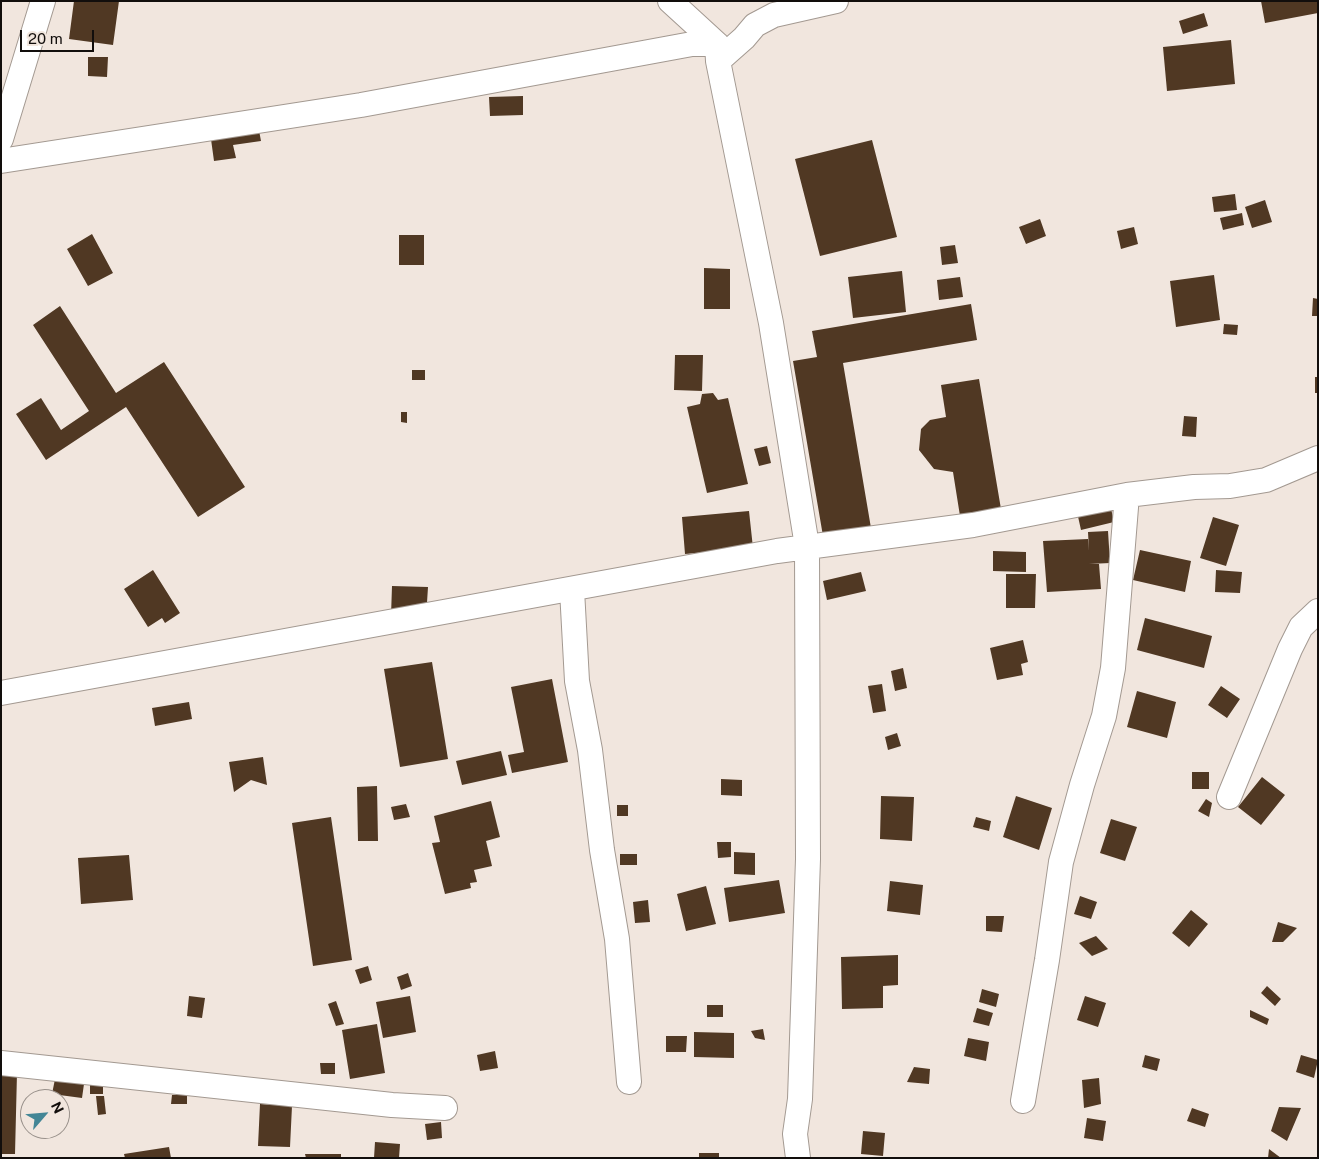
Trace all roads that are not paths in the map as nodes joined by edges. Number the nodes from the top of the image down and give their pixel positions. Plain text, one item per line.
1 (43, 1) edge
2 (670, 1) edge
3 (836, 1) edge
4 (718, 52) junction
5 (1, 138) edge
6 (1, 161) edge
7 (1318, 458) edge
8 (1127, 495) junction
9 (807, 546) junction
10 (572, 590) junction
11 (1318, 611) edge
12 (1, 693) edge
13 (1229, 797) dead end
14 (1, 1063) edge
15 (630, 1082) dead end
16 (1023, 1101) dead end
17 (445, 1108) dead end
18 (798, 1158) edge

1 - 5 street
2 - 4 street
3 - 4 street
4 - 6 street
4 - 9 street
7 - 8 street
8 - 9 street
8 - 16 street
9 - 10 street
9 - 18 street
10 - 12 street
10 - 15 street
11 - 13 street
14 - 17 street

